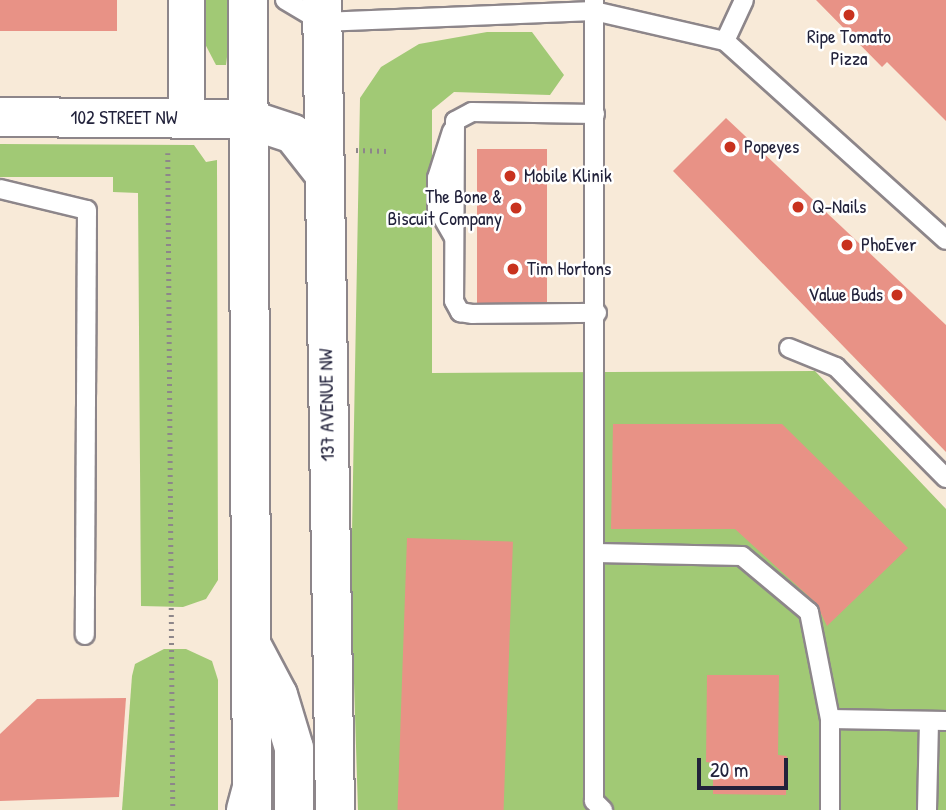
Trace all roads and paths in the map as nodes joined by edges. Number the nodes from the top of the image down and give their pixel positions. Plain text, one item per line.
1 (186, 0) edge
2 (248, 0) edge
3 (285, 0) edge
4 (439, 0) edge
5 (744, 0) edge
6 (594, 6) edge
7 (322, 11) edge
8 (453, 12) junction
9 (725, 41) junction
10 (595, 114) junction
11 (0, 117) edge
12 (186, 118) junction
13 (248, 119) junction
14 (361, 150) dead end
15 (388, 151) dead end
16 (322, 171) junction
17 (0, 189) edge
18 (946, 240) edge
19 (597, 313) junction
20 (789, 348) dead end
21 (946, 478) edge
22 (596, 553) junction
23 (85, 635) dead end
24 (253, 648) junction
25 (830, 719) junction
26 (937, 721) edge
27 (250, 803) edge
28 (173, 810) edge
29 (294, 810) edge
30 (335, 810) edge
31 (603, 810) edge
32 (830, 810) edge
33 (927, 810) edge

1 - 12 street
2 - 13 main road
3 - 7 lane
4 - 8 lane
5 - 9 lane
6 - 8 lane
6 - 9 lane
6 - 10 lane
7 - 8 lane
7 - 16 main road, 137 AVENUE NW
9 - 18 lane
10 - 19 lane
10 - 19 lane
11 - 12 main road, 102 STREET NW
12 - 13 main road, 102 STREET NW
12 - 28 path
13 - 16 main road, 102 STREET NW
13 - 24 main road
14 - 15 path
16 - 30 main road, 137 AVENUE NW
17 - 23 lane
19 - 22 lane
20 - 21 lane
22 - 25 lane
22 - 31 lane
24 - 27 main road
24 - 29 main road
25 - 26 lane
25 - 32 lane
26 - 33 lane

